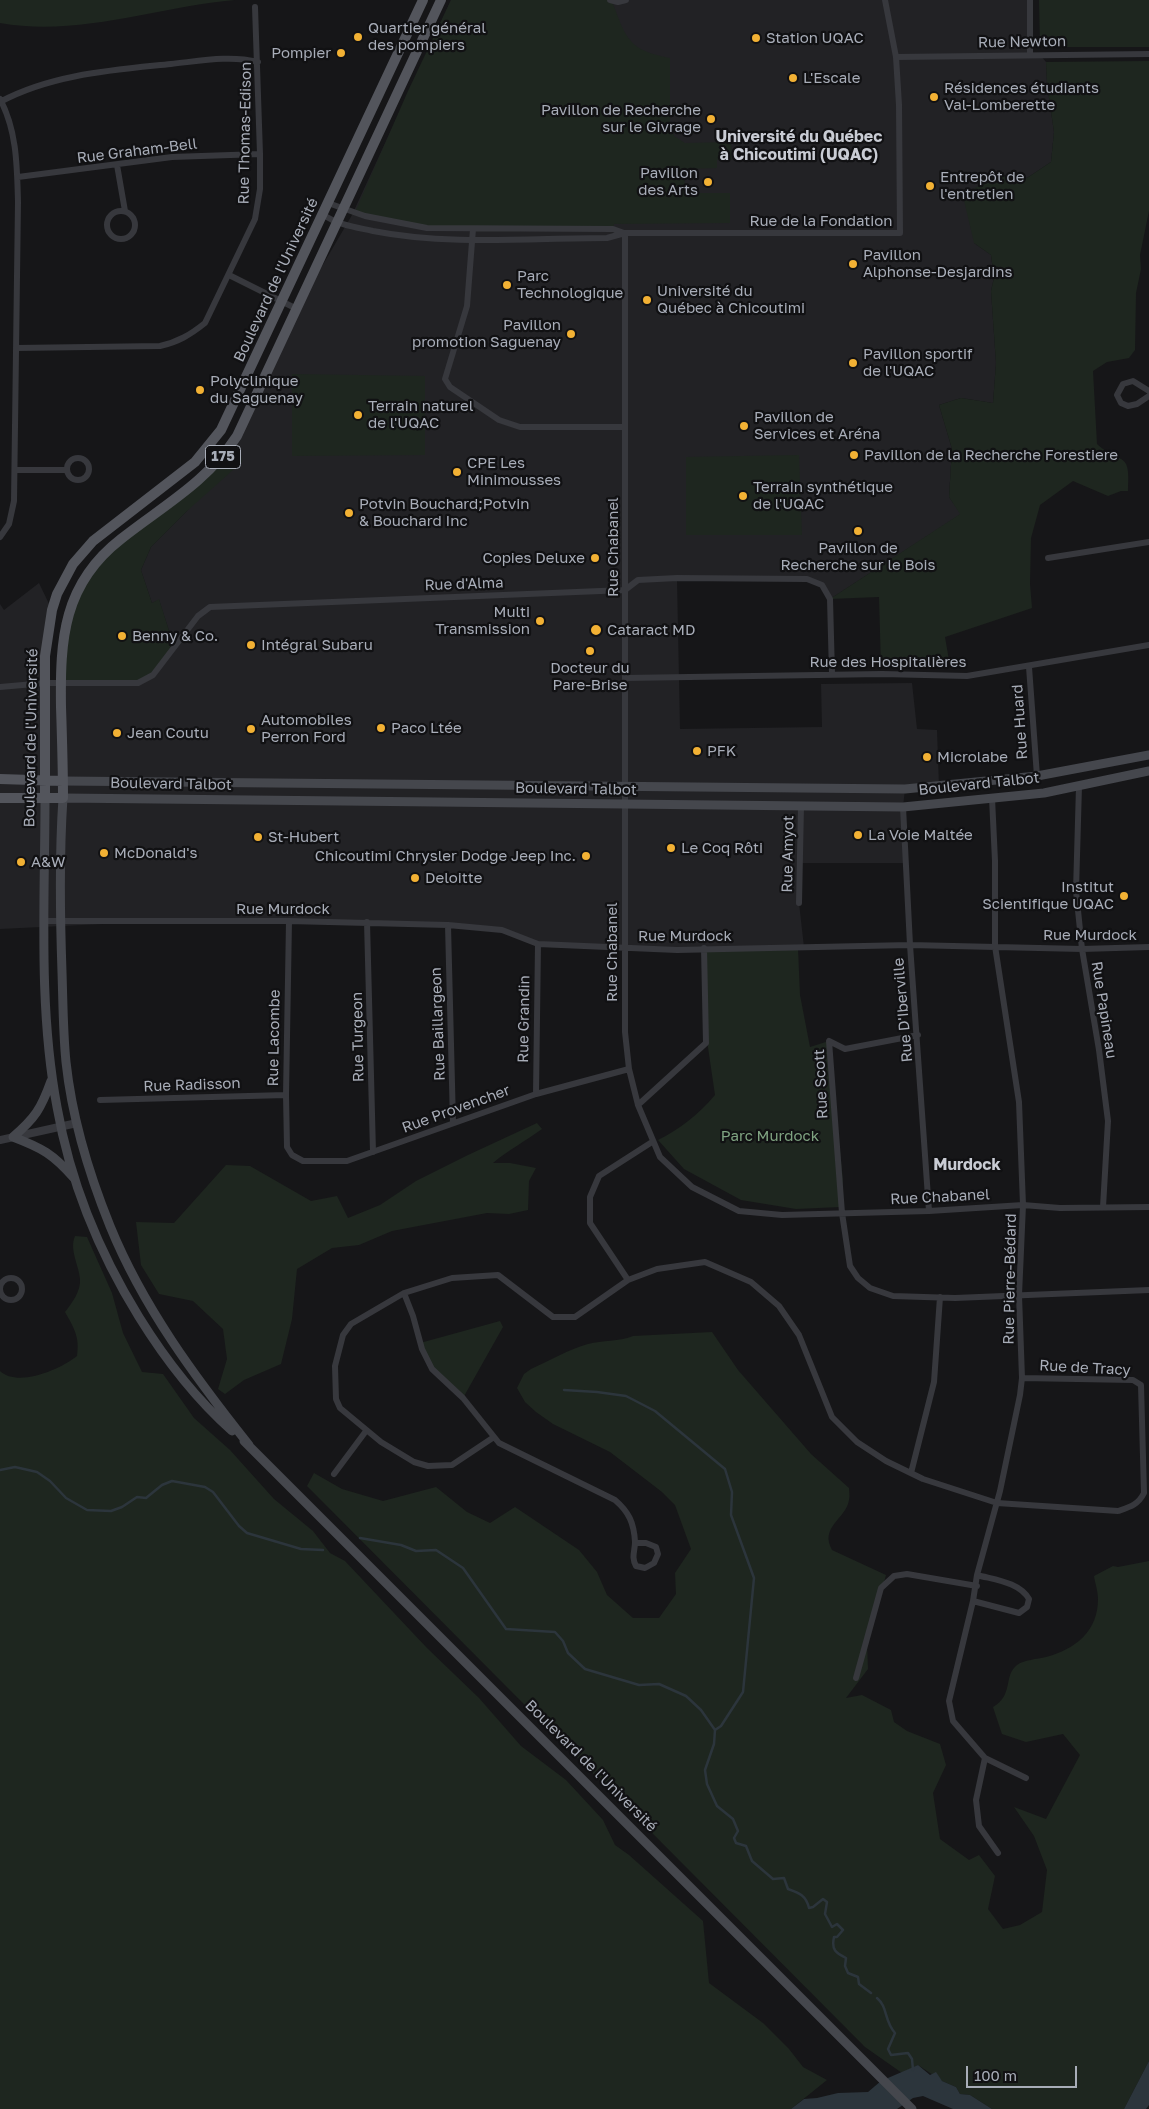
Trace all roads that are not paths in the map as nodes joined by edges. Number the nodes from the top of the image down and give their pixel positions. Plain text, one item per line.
1 (423, 0) edge
2 (441, 0) edge
3 (610, 0) edge
4 (626, 0) edge
5 (885, 0) edge
6 (1030, 0) edge
7 (255, 7) dead end
8 (1149, 54) edge
9 (1030, 55) junction
10 (896, 57) junction
11 (258, 62) junction
12 (385, 82) junction
13 (400, 89) junction
14 (0, 100) edge
15 (260, 154) junction
16 (117, 165) junction
17 (18, 177) junction
18 (328, 203) junction
19 (344, 208) junction
20 (125, 211) junction
21 (323, 215) junction
22 (337, 224) junction
23 (473, 229) junction
24 (625, 233) junction
25 (473, 239) junction
26 (229, 275) junction
27 (282, 302) junction
28 (297, 309) junction
29 (16, 348) junction
30 (1149, 390) edge
31 (1149, 396) edge
32 (625, 428) junction
33 (15, 470) junction
34 (67, 470) dead end
35 (0, 537) edge
36 (1149, 542) edge
37 (1048, 558) dead end
38 (625, 590) junction
39 (1149, 645) edge
40 (1029, 667) junction
41 (832, 674) junction
42 (625, 678) junction
43 (45, 683) junction
44 (60, 683) junction
45 (0, 687) edge
46 (1149, 755) edge
47 (1149, 771) edge
48 (1037, 776) junction
49 (0, 779) edge
50 (45, 780) junction
51 (63, 781) junction
52 (1079, 786) junction
53 (625, 787) junction
54 (0, 798) edge
55 (45, 798) junction
56 (62, 798) junction
57 (992, 798) junction
58 (625, 804) junction
59 (801, 806) junction
60 (903, 807) junction
61 (799, 902) dead end
62 (44, 921) junction
63 (290, 921) junction
64 (60, 922) junction
65 (367, 922) junction
66 (448, 924) junction
67 (538, 944) junction
68 (910, 945) junction
69 (994, 946) junction
70 (1149, 947) edge
71 (625, 948) junction
72 (704, 948) junction
73 (1082, 950) junction
74 (918, 1035) junction
75 (629, 1069) junction
76 (52, 1079) junction
77 (536, 1094) junction
78 (286, 1095) junction
79 (100, 1100) dead end
80 (638, 1105) junction
81 (77, 1123) junction
82 (454, 1123) junction
83 (61, 1127) junction
84 (13, 1138) junction
85 (0, 1140) edge
86 (652, 1142) junction
87 (373, 1152) junction
88 (292, 1155) joint
89 (76, 1181) junction
90 (1023, 1205) junction
91 (1103, 1208) junction
92 (1149, 1208) edge
93 (929, 1211) junction
94 (842, 1213) junction
95 (628, 1280) junction
96 (1149, 1290) edge
97 (404, 1293) junction
98 (1019, 1295) junction
99 (940, 1297) junction
100 (1022, 1378) junction
101 (366, 1431) junction
102 (494, 1437) junction
103 (249, 1445) junction
104 (911, 1473) junction
105 (334, 1474) dead end
106 (997, 1503) junction
107 (635, 1543) junction
108 (977, 1575) junction
109 (977, 1586) junction
110 (973, 1601) junction
111 (856, 1678) dead end
112 (985, 1758) junction
113 (1026, 1778) dead end
114 (998, 1853) dead end
115 (912, 2109) edge

1 - 12 main road, Boulevard de l'Université / 175
2 - 13 main road, Boulevard de l'Université / 175
3 - 4 street
5 - 10 street
6 - 9 street
7 - 11 street, Rue Thomas-Edison
8 - 9 street, Rue Newton
9 - 10 street, Rue Newton
10 - 24 street, Rue de la Fondation
11 - 14 street
11 - 15 street, Rue Thomas-Edison
12 - 13 main road
12 - 18 main road, Boulevard de l'Université / 175
13 - 19 main road, Boulevard de l'Université / 175
14 - 17 street
15 - 16 street, Rue Graham-Bell
15 - 26 street, Rue Thomas-Edison
16 - 17 street, Rue Graham-Bell
16 - 20 street
17 - 29 street
18 - 19 street, Rue de la Fondation
18 - 21 main road, Boulevard de l'Université / 175
19 - 22 main road, Boulevard de l'Université / 175
19 - 23 street, Rue de la Fondation
20 - 20 street
21 - 22 street, Rue de la Fondation
21 - 27 main road, Boulevard de l'Université / 175
22 - 25 street, Rue de la Fondation
22 - 28 main road, Boulevard de l'Université / 175
23 - 24 street, Rue de la Fondation
23 - 25 street
24 - 25 street, Rue de la Fondation
24 - 32 street, Rue Chabanel
25 - 32 street
26 - 27 street
26 - 29 street, Rue Thomas-Edison
27 - 28 street
27 - 43 main road, Boulevard de l'Université / 175
28 - 44 main road, Boulevard de l'Université / 175
29 - 33 street
30 - 31 street
32 - 38 street, Rue Chabanel
33 - 34 street
33 - 35 street
36 - 37 street
38 - 41 street, Rue d'Alma
38 - 42 street, Rue Chabanel
38 - 44 street, Rue d'Alma
39 - 40 street, Rue des Hospitalières
40 - 41 street, Rue des Hospitalières
40 - 48 street, Rue Huard
41 - 42 street, Rue des Hospitalières
42 - 53 street, Rue Chabanel
43 - 44 street, Rue d'Alma
43 - 45 street, Rue d'Alma
43 - 50 main road, Boulevard de l'Université / 175
44 - 51 main road, Boulevard de l'Université / 175
46 - 48 main road, Boulevard Talbot
47 - 52 main road, Boulevard Talbot
48 - 53 main road, Boulevard Talbot
49 - 50 main road, Boulevard Talbot
50 - 51 main road, Boulevard Talbot
50 - 55 main road, Boulevard de l'Université / 175
51 - 53 main road, Boulevard Talbot
51 - 56 main road, Boulevard de l'Université / 175
52 - 57 main road, Boulevard Talbot
52 - 73 street, Rue Papineau
53 - 58 street, Rue Chabanel
54 - 55 main road, Boulevard Talbot
55 - 56 main road, Boulevard Talbot
55 - 62 main road, Boulevard de l'Université
56 - 58 main road, Boulevard Talbot
56 - 64 main road, Boulevard de l'Université
57 - 60 main road, Boulevard Talbot
57 - 69 street, Rue Pierre-Bédard
58 - 59 main road, Boulevard Talbot
58 - 71 street, Rue Chabanel
59 - 60 main road, Boulevard Talbot
59 - 61 street, Rue Amyot
60 - 68 street, Rue D'Iberville
62 - 64 street, Rue Murdock
62 - 76 main road, Boulevard de l'Université
63 - 64 street, Rue Murdock
63 - 65 street, Rue Murdock
63 - 78 street, Rue Lacombe
64 - 81 main road, Boulevard de l'Université
65 - 66 street, Rue Murdock
65 - 87 street, Rue Turgeon
66 - 67 street, Rue Murdock
66 - 82 street, Rue Baillargeon
67 - 71 street, Rue Murdock
67 - 77 street, Rue Grandin
68 - 69 street, Rue Murdock
68 - 72 street, Rue Murdock
68 - 74 street, Rue D'Iberville
69 - 73 street, Rue Murdock
69 - 90 street, Rue Pierre-Bédard
70 - 73 street, Rue Murdock
71 - 72 street, Rue Murdock
71 - 75 street, Rue Chabanel
72 - 80 street
73 - 91 street, Rue Papineau
74 - 93 street, Rue D'Iberville
74 - 94 street, Rue Scott
75 - 77 street, Rue Provencher
75 - 80 street, Rue Chabanel
76 - 83 main road, Boulevard de l'Université
76 - 84 main road
77 - 82 street, Rue Provencher
78 - 79 street, Rue Radisson
78 - 88 street, Rue Lacombe
80 - 86 street, Rue Chabanel
81 - 83 street
81 - 103 main road, Boulevard de l'Université
82 - 87 street, Rue Provencher
83 - 84 street
83 - 89 main road, Boulevard de l'Université
84 - 85 street
84 - 89 main road
86 - 94 street, Rue Chabanel
86 - 95 street
87 - 88 street, Rue Provencher
89 - 103 main road, Boulevard de l'Université
90 - 91 street, Rue Chabanel
90 - 93 street, Rue Chabanel
90 - 98 street, Rue Pierre-Bédard
91 - 92 street, Rue Chabanel
93 - 94 street, Rue Chabanel
94 - 99 street
95 - 97 street
95 - 104 street
96 - 98 street
97 - 101 street
97 - 102 street
98 - 99 street
98 - 100 street, Rue Pierre-Bédard
99 - 104 street
100 - 106 street, Rue Pierre-Bédard
100 - 106 street, Rue de Tracy
101 - 102 street
101 - 105 street
102 - 107 street
103 - 115 main road, Boulevard de l'Université
104 - 106 street
106 - 108 street, Rue Pierre-Bédard
107 - 107 street
108 - 109 street, Rue Pierre-Bédard
108 - 110 street
109 - 110 street, Rue Pierre-Bédard
109 - 111 street
110 - 112 street, Rue Pierre-Bédard
112 - 113 street
112 - 114 street

